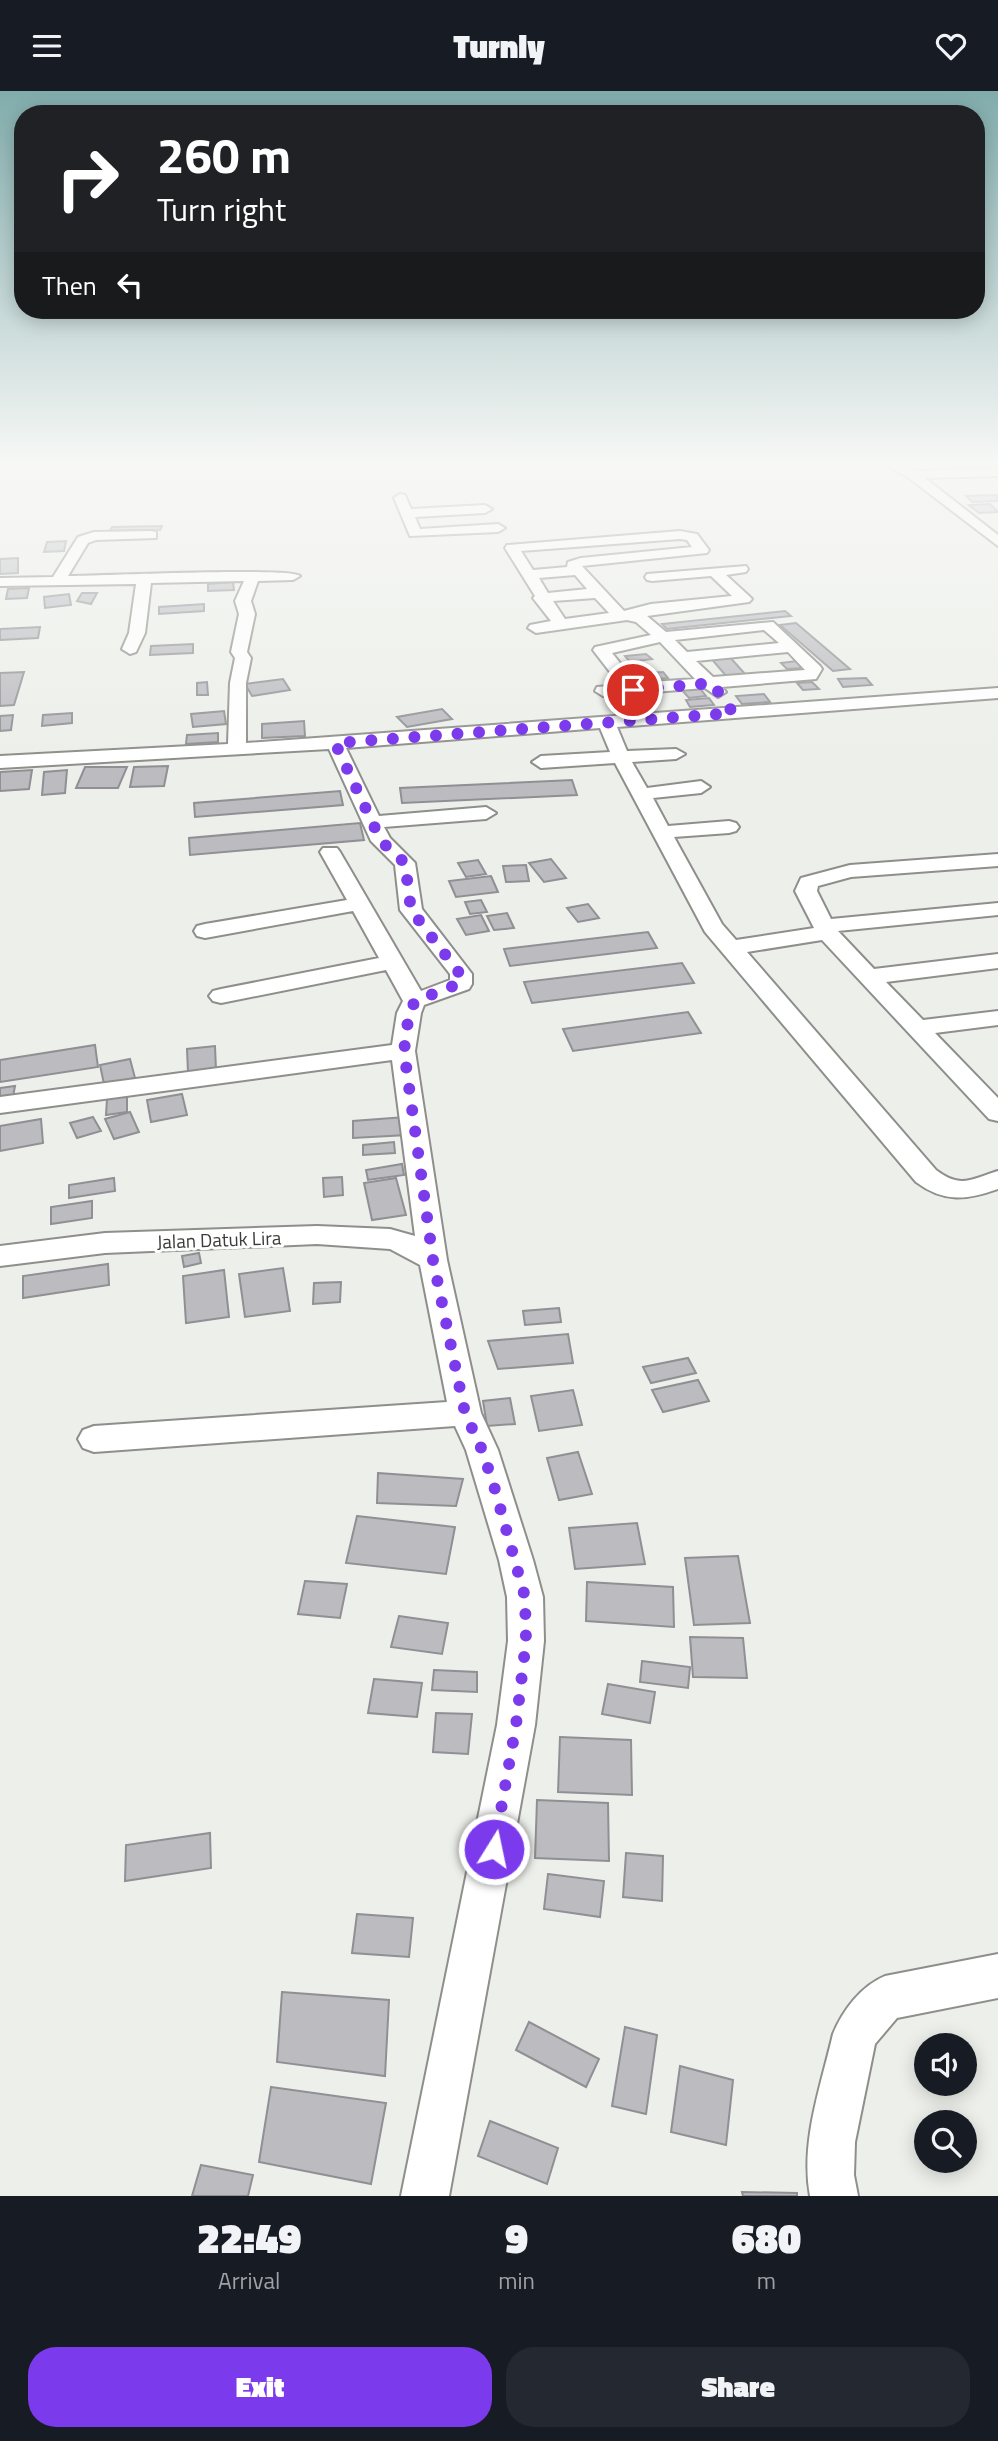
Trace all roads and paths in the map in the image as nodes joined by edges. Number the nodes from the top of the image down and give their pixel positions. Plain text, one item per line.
1 (69, 562) edge
2 (520, 562) edge
3 (578, 562) edge
4 (643, 562) edge
5 (665, 562) edge
6 (579, 566) junction
7 (647, 568) junction
8 (741, 569) dead end
9 (715, 572) junction
10 (527, 575) junction
11 (251, 576) junction
12 (293, 576) dead end
13 (58, 580) junction
14 (144, 580) junction
15 (0, 582) edge
16 (596, 593) junction
17 (541, 598) junction
18 (682, 605) junction
19 (626, 616) junction
20 (560, 624) junction
21 (536, 628) dead end
22 (663, 636) junction
23 (792, 647) junction
24 (130, 649) dead end
25 (685, 657) junction
26 (712, 683) junction
27 (633, 690) junction
28 (603, 691) dead end
29 (998, 693) edge
30 (733, 713) junction
31 (607, 723) junction
32 (335, 743) junction
33 (237, 747) junction
34 (676, 754) dead end
35 (621, 758) junction
36 (0, 762) edge
37 (541, 762) dead end
38 (701, 787) dead end
39 (641, 794) junction
40 (486, 813) dead end
41 (372, 822) junction
42 (729, 827) dead end
43 (663, 832) junction
44 (330, 852) dead end
45 (998, 859) edge
46 (359, 904) junction
47 (998, 909) edge
48 (826, 929) junction
49 (205, 931) dead end
50 (732, 948) junction
51 (998, 961) edge
52 (393, 963) junction
53 (869, 977) junction
54 (220, 996) dead end
55 (415, 1001) junction
56 (998, 1018) edge
57 (917, 1028) junction
58 (404, 1051) junction
59 (988, 1091) edge
60 (0, 1105) edge
61 (998, 1113) edge
62 (998, 1180) edge
63 (0, 1256) edge
64 (433, 1260) junction
65 (465, 1413) junction
66 (94, 1439) dead end
67 (998, 1976) edge
68 (425, 2196) edge
69 (834, 2196) edge

1 - 13 street
2 - 10 street
3 - 6 street
4 - 7 street
5 - 7 street
6 - 7 street
6 - 10 street
6 - 16 street
7 - 9 street
7 - 18 street
8 - 9 street
9 - 18 street
10 - 17 street
11 - 12 street
11 - 14 street
11 - 33 street
13 - 14 street
13 - 15 street
14 - 24 street
16 - 17 street
16 - 19 street
17 - 20 street
18 - 19 street
19 - 20 street
19 - 22 street
20 - 21 street
22 - 23 street
22 - 25 street
22 - 27 street
23 - 25 street
23 - 26 street
25 - 26 street
26 - 27 street
26 - 30 street
27 - 28 street
29 - 30 street
30 - 31 street
31 - 32 street
31 - 35 street
32 - 33 street
32 - 41 street
33 - 36 street
34 - 35 street
35 - 37 street
35 - 39 street
38 - 39 street
39 - 43 street
40 - 41 street
41 - 55 street
42 - 43 street
43 - 50 street
44 - 46 street
45 - 48 street
46 - 49 street
46 - 52 street
47 - 48 street
48 - 50 street
48 - 53 street
50 - 62 street
51 - 53 street
52 - 54 street
52 - 55 street
53 - 57 street
55 - 58 street
56 - 57 street
57 - 59 street
58 - 60 street
58 - 64 street
59 - 61 street
63 - 64 street, Jalan Datuk Lira
64 - 65 street
65 - 66 street
65 - 68 street
67 - 69 street

